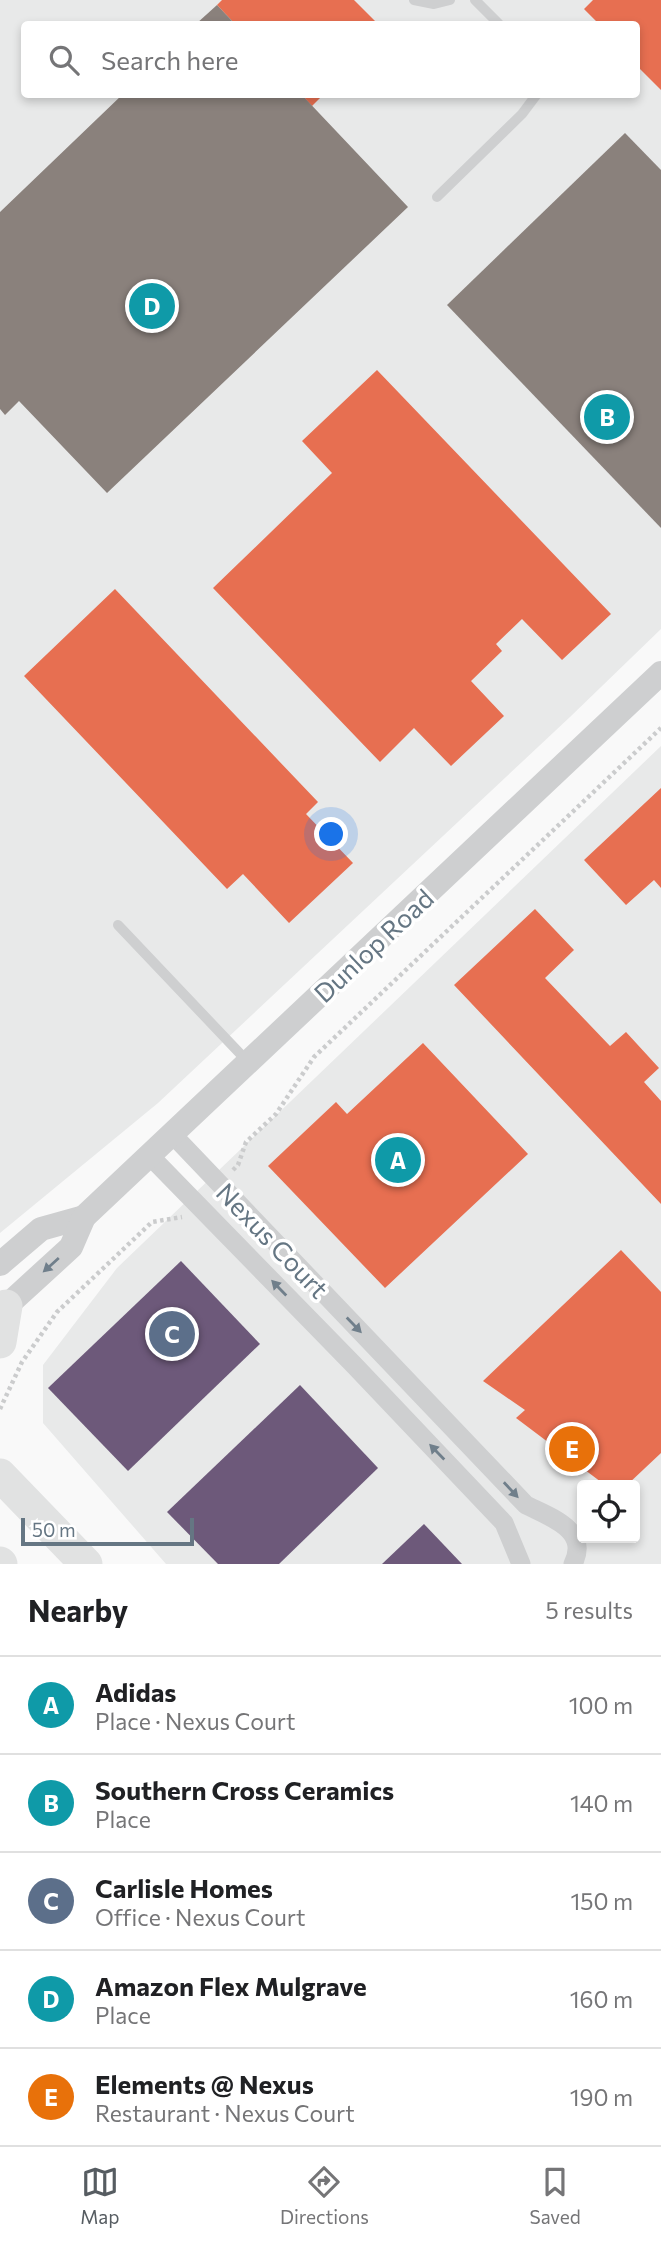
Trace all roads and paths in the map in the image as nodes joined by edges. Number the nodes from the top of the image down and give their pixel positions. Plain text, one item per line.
1 (414, 0) edge
2 (450, 0) edge
3 (475, 0) edge
4 (496, 21) edge
5 (534, 98) edge
6 (437, 197) dead end
7 (661, 673) edge
8 (661, 727) edge
9 (117, 925) dead end
10 (248, 1063) junction
11 (172, 1134) junction
12 (149, 1155) junction
13 (219, 1183) junction
14 (84, 1217) junction
15 (0, 1265) edge
16 (3, 1309) edge
17 (0, 1342) edge
18 (374, 1346) junction
19 (354, 1365) junction
20 (434, 1408) junction
21 (0, 1409) edge
22 (413, 1428) junction
23 (0, 1475) edge
24 (86, 1564) edge
25 (521, 1564) edge
26 (573, 1564) edge

1 - 2 lane
3 - 4 lane
5 - 6 lane
7 - 10 street, Dunlop Road
8 - 13 path
9 - 10 lane
10 - 11 street, Dunlop Road
11 - 12 street, Dunlop Road
11 - 13 street, Nexus Court
12 - 14 street, Dunlop Road
19 -> 12 street, Nexus Court
13 -> 18 street, Nexus Court
13 - 21 path
14 - 15 street, Dunlop Road
14 -> 16 street, Dunlop Road
16 - 17 highway
18 - 19 street
18 - 20 street, Nexus Court
19 - 22 street, Nexus Court
20 - 22 street
20 -> 26 street, Nexus Court
25 -> 22 street, Nexus Court
23 - 24 highway

